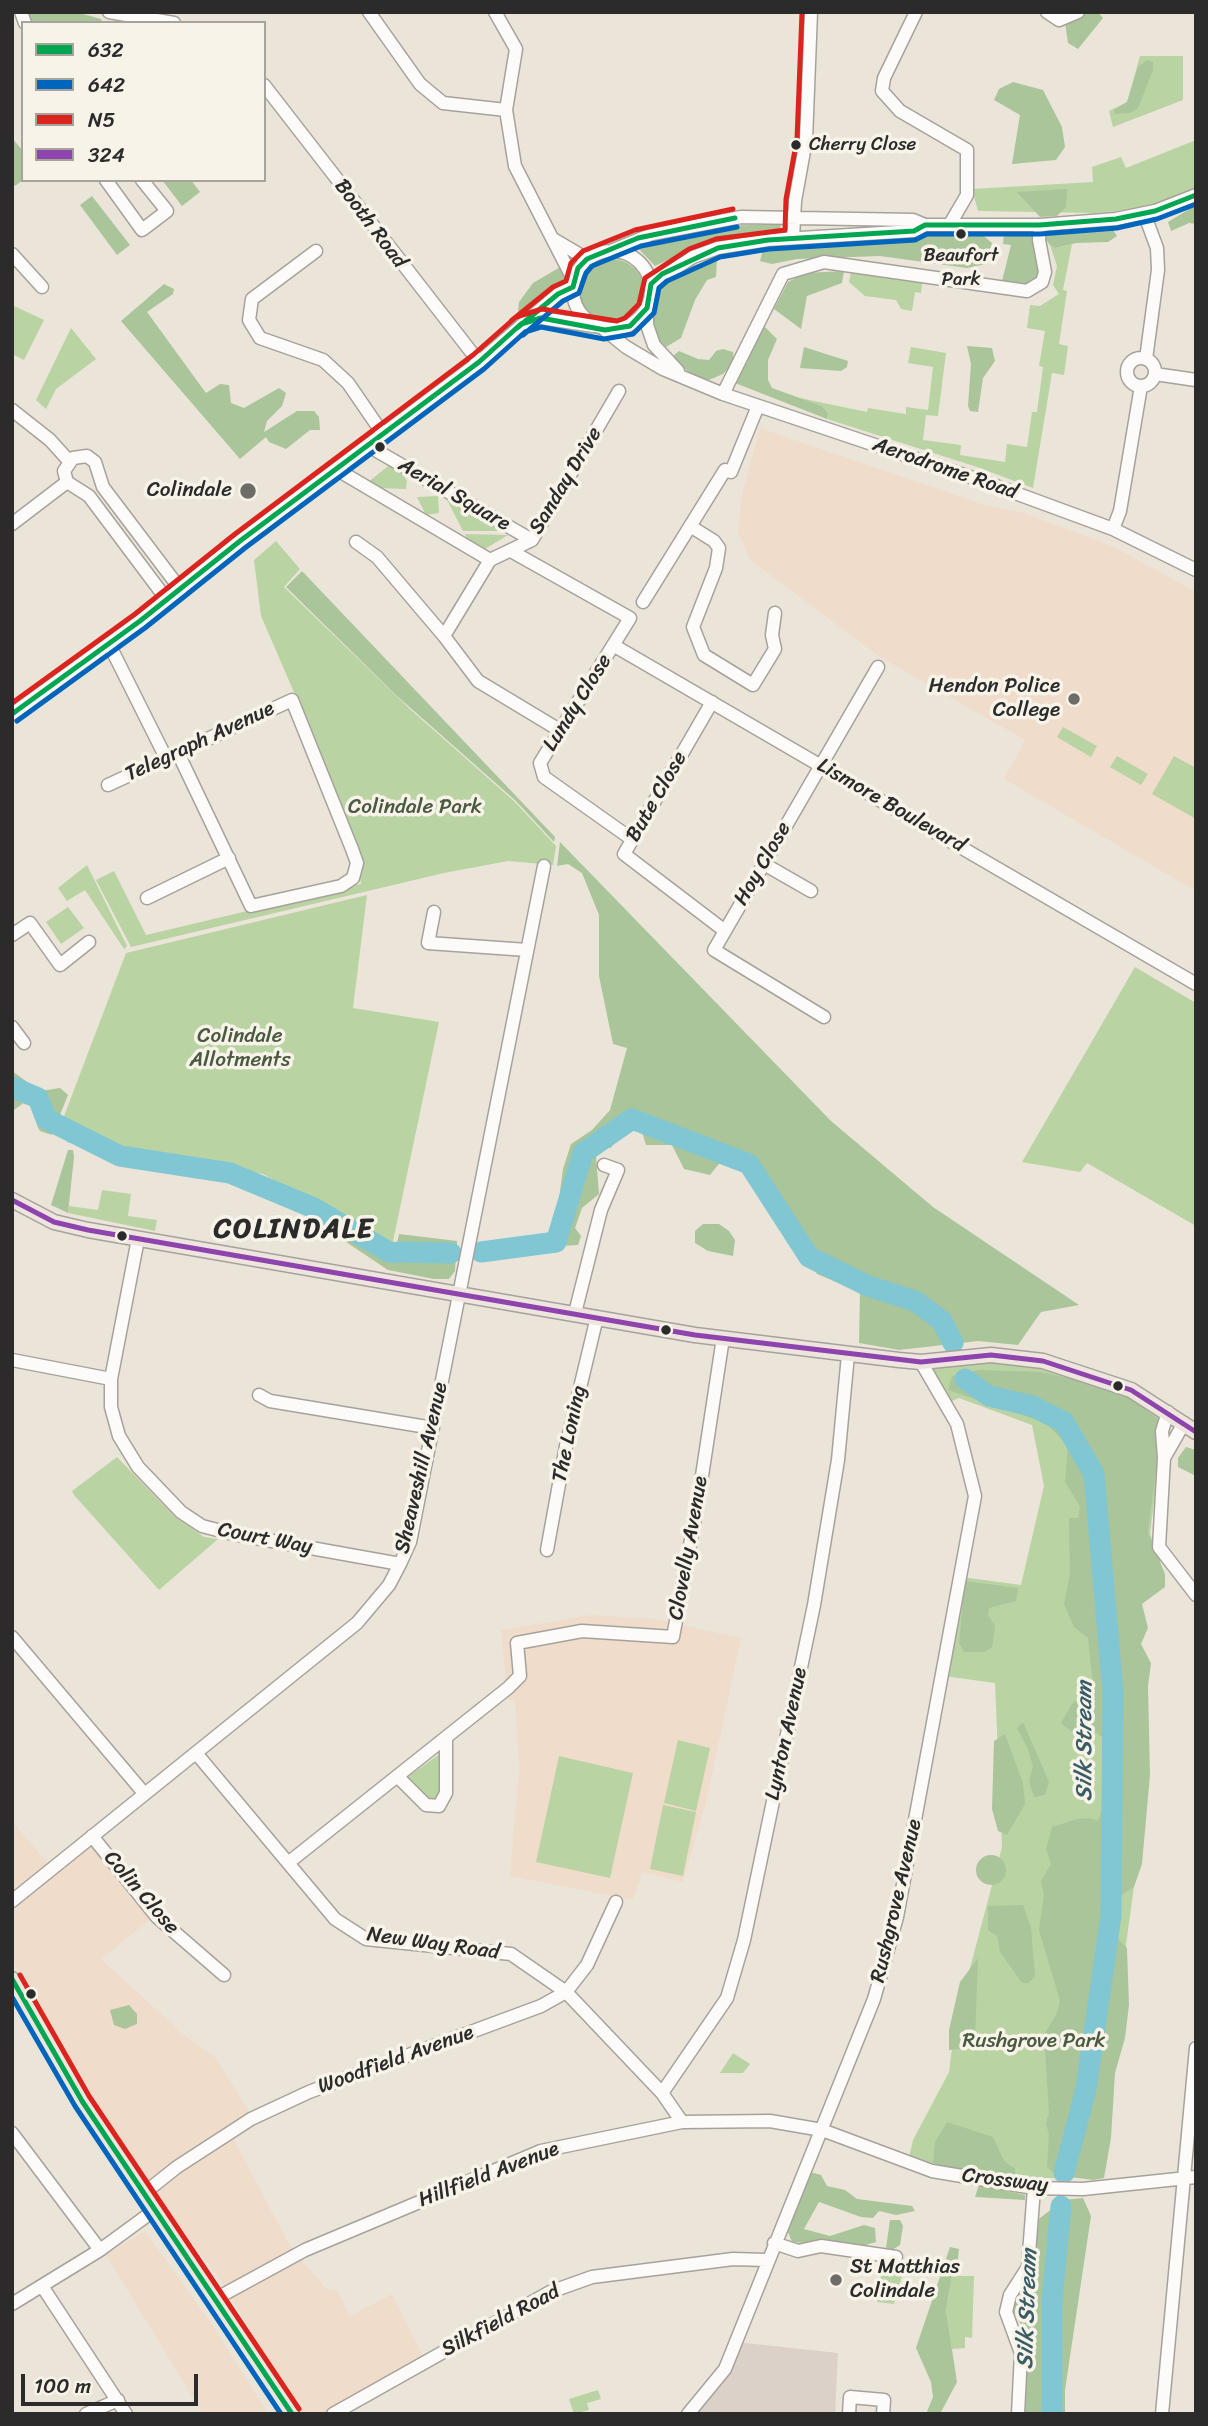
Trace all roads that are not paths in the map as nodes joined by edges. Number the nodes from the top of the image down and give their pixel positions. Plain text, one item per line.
1 (109, 12) edge
2 (369, 12) edge
3 (495, 12) edge
4 (811, 12) edge
5 (916, 12) edge
6 (1047, 12) edge
7 (1078, 12) edge
8 (137, 17) edge
9 (162, 21) edge
10 (266, 88) edge
11 (506, 110) junction
12 (107, 182) edge
13 (144, 182) edge
14 (1196, 195) edge
15 (1144, 214) junction
16 (794, 217) junction
17 (925, 225) junction
18 (950, 225) junction
19 (1040, 225) junction
20 (553, 239) junction
21 (793, 239) junction
22 (614, 250) junction
23 (316, 251) dead end
24 (12, 254) edge
25 (587, 259) junction
26 (573, 283) junction
27 (651, 284) junction
28 (42, 287) dead end
29 (648, 308) junction
30 (521, 324) junction
31 (599, 328) junction
32 (1146, 359) junction
33 (479, 362) junction
34 (1155, 374) junction
35 (690, 379) junction
36 (1196, 380) edge
37 (1141, 386) junction
38 (619, 391) dead end
39 (723, 394) junction
40 (758, 406) junction
41 (12, 410) edge
42 (383, 434) junction
43 (377, 451) dead end
44 (69, 461) junction
45 (337, 469) junction
46 (98, 477) junction
47 (67, 482) junction
48 (82, 489) junction
49 (12, 524) edge
50 (690, 526) junction
51 (1113, 529) junction
52 (532, 540) junction
53 (356, 542) dead end
54 (511, 551) junction
55 (490, 560) junction
56 (1196, 570) edge
57 (181, 590) junction
58 (167, 600) junction
59 (643, 602) dead end
60 (775, 613) dead end
61 (444, 636) junction
62 (109, 644) junction
63 (614, 645) junction
64 (878, 667) dead end
65 (712, 702) junction
66 (12, 714) edge
67 (561, 731) junction
68 (172, 756) junction
69 (820, 765) junction
70 (108, 785) dead end
71 (633, 840) junction
72 (229, 858) junction
73 (764, 864) junction
74 (544, 866) dead end
75 (811, 891) dead end
76 (147, 898) dead end
77 (434, 912) dead end
78 (725, 931) junction
79 (12, 935) edge
80 (89, 942) dead end
81 (527, 950) junction
82 (1196, 984) edge
83 (824, 1017) dead end
84 (12, 1027) edge
85 (24, 1043) dead end
86 (604, 1165) dead end
87 (12, 1200) edge
88 (138, 1239) junction
89 (459, 1292) junction
90 (575, 1313) junction
91 (597, 1317) junction
92 (723, 1338) junction
93 (848, 1355) junction
94 (12, 1360) edge
95 (921, 1362) junction
96 (111, 1379) junction
97 (259, 1395) dead end
98 (1168, 1412) junction
99 (1184, 1423) junction
100 (432, 1428) junction
101 (1196, 1433) edge
102 (1164, 1458) junction
103 (547, 1550) dead end
104 (400, 1564) junction
105 (1196, 1595) edge
106 (12, 1637) edge
107 (446, 1739) junction
108 (196, 1753) junction
109 (398, 1777) junction
110 (144, 1792) junction
111 (92, 1836) junction
112 (288, 1863) junction
113 (12, 1901) edge
114 (616, 1902) dead end
115 (224, 1975) dead end
116 (12, 1979) edge
117 (566, 1992) junction
118 (1196, 2048) edge
119 (663, 2093) junction
120 (682, 2122) junction
121 (822, 2130) junction
122 (12, 2133) edge
123 (1190, 2177) edge
124 (1038, 2188) junction
125 (143, 2194) junction
126 (156, 2209) junction
127 (774, 2243) junction
128 (100, 2250) junction
129 (896, 2257) dead end
130 (766, 2260) junction
131 (42, 2286) junction
132 (217, 2298) junction
133 (14, 2299) edge
134 (118, 2400) junction
135 (86, 2414) edge
136 (126, 2414) edge
137 (292, 2414) edge
138 (333, 2414) edge
139 (688, 2414) edge
140 (849, 2414) edge
141 (883, 2414) edge
142 (1018, 2414) edge
143 (1161, 2414) edge

1 - 8 street
2 - 11 street
3 - 11 street
4 - 16 street
5 - 18 street
6 - 7 street
8 - 9 street
10 - 33 street, Booth Road
11 - 20 street
12 - 13 street
14 - 15 street
15 - 19 street
15 - 32 street
16 - 17 street
16 - 21 street
16 - 22 street
17 - 18 street
17 - 21 street
18 - 19 street
19 - 39 street
20 - 25 street
20 - 26 street
21 - 27 street
22 - 25 street
22 - 27 street
23 - 42 street
24 - 28 street
25 - 26 street
26 - 30 street
26 - 31 street
27 - 29 street
29 - 31 street
29 - 35 street, Aerodrome Road
30 - 31 street
30 - 33 street
31 - 35 street, Aerodrome Road
32 - 34 street
32 - 37 street
33 - 42 street
34 - 36 street
34 - 37 street
35 - 39 street, Aerodrome Road
37 - 51 street
38 - 52 street, Sanday Drive
39 - 40 street, Aerodrome Road
40 - 50 street
40 - 51 street, Aerodrome Road
41 - 44 street
42 - 45 street
43 - 52 street, Aerial Square
44 - 46 street
44 - 47 street
45 - 55 street, Aerial Square
45 - 57 street
46 - 48 street
46 - 57 street
47 - 48 street
47 - 49 street
48 - 58 street
50 - 59 street
50 - 60 street
51 - 56 street, Aerodrome Road
52 - 54 street, Sanday Drive
53 - 61 street
54 - 55 street, Sanday Drive
54 - 63 street
55 - 61 street
57 - 58 street
58 - 62 street
61 - 67 street
62 - 66 street
62 - 68 street
63 - 65 street, Lismore Boulevard
63 - 67 street, Lundy Close
64 - 69 street, Hoy Close
65 - 69 street, Lismore Boulevard
65 - 71 street, Bute Close
67 - 71 street, Lundy Close
68 - 70 street, Telegraph Avenue
68 - 72 street
68 - 72 street, Telegraph Avenue
69 - 73 street, Hoy Close
69 - 82 street, Lismore Boulevard
71 - 78 street, Bute Close
72 - 76 street
73 - 75 street
73 - 78 street, Hoy Close
74 - 81 street, Sheaveshill Avenue
77 - 81 street
78 - 83 street, Hoy Close
79 - 80 street
81 - 89 street, Sheaveshill Avenue
84 - 85 street
86 - 90 street
87 - 88 main road
88 - 89 main road
88 - 96 street, Court Way
89 - 90 main road
89 - 100 street, Sheaveshill Avenue
90 - 91 main road
91 - 92 main road
91 - 103 street, The Loning
92 - 93 main road
92 - 107 street, Clovelly Avenue
93 - 95 main road
93 - 119 street, Lynton Avenue
94 - 96 street
95 - 98 main road
95 - 121 street, Rushgrove Avenue
96 - 104 street, Court Way
97 - 100 street
98 - 99 main road
98 - 102 street
99 - 101 main road
99 - 102 street
100 - 104 street, Sheaveshill Avenue
102 - 105 street
104 - 108 street, Sheaveshill Avenue
106 - 110 street
107 - 109 street
107 - 109 street
108 - 110 street, Sheaveshill Avenue
108 - 112 street, New Way Road
109 - 112 street
110 - 111 street, Sheaveshill Avenue
111 - 113 street, Sheaveshill Avenue
111 - 115 street, Colin Close
112 - 117 street, New Way Road
114 - 117 street, Woodfield Avenue
116 - 125 main road
117 - 119 street, New Way Road
117 - 125 street, Woodfield Avenue
118 - 123 street
119 - 120 street, New Way Road
120 - 121 street, Hillfield Avenue
120 - 132 street, Hillfield Avenue
121 - 124 street, Crossway
121 - 127 street, Rushgrove Avenue
122 - 128 street
123 - 124 street, Crossway
123 - 143 street
124 - 142 street
125 - 126 main road
126 - 128 street
126 - 132 main road
127 - 129 street
127 - 130 street, Rushgrove Avenue
128 - 131 street
130 - 138 street, Silkfield Road
130 - 139 street, Rushgrove Avenue
131 - 133 street
131 - 134 street
132 - 137 main road
134 - 135 street
134 - 136 street
140 - 141 street

